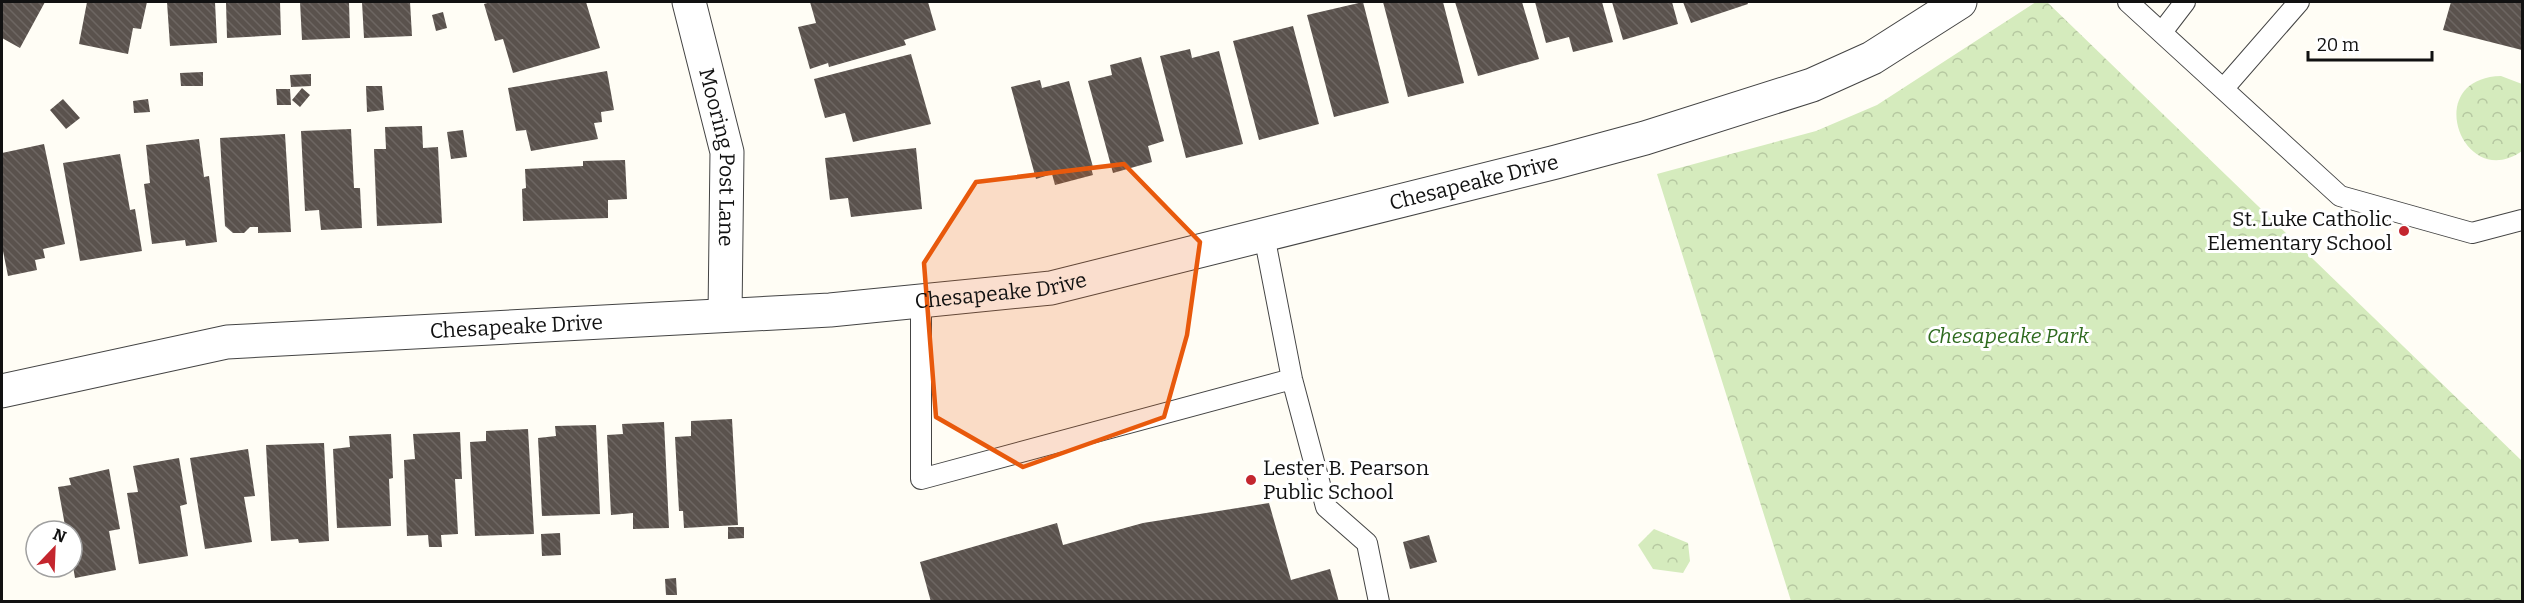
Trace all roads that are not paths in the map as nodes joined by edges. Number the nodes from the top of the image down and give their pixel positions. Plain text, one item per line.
1 (689, 2) edge
2 (1960, 2) edge
3 (2128, 2) edge
4 (2186, 2) edge
5 (2299, 2) edge
6 (2162, 32) junction
7 (2224, 88) junction
8 (2523, 220) edge
9 (1264, 235) junction
10 (921, 302) junction
11 (725, 315) junction
12 (1292, 379) junction
13 (2, 391) edge
14 (1379, 602) edge

1 - 11 street, Mooring Post Lane
2 - 9 street, Chesapeake Drive
3 - 6 lane
4 - 6 lane
5 - 7 lane
6 - 7 lane
7 - 8 lane
9 - 10 street, Chesapeake Drive
9 - 12 lane
10 - 11 street, Chesapeake Drive
10 - 12 lane
11 - 13 street, Chesapeake Drive
12 - 14 lane

